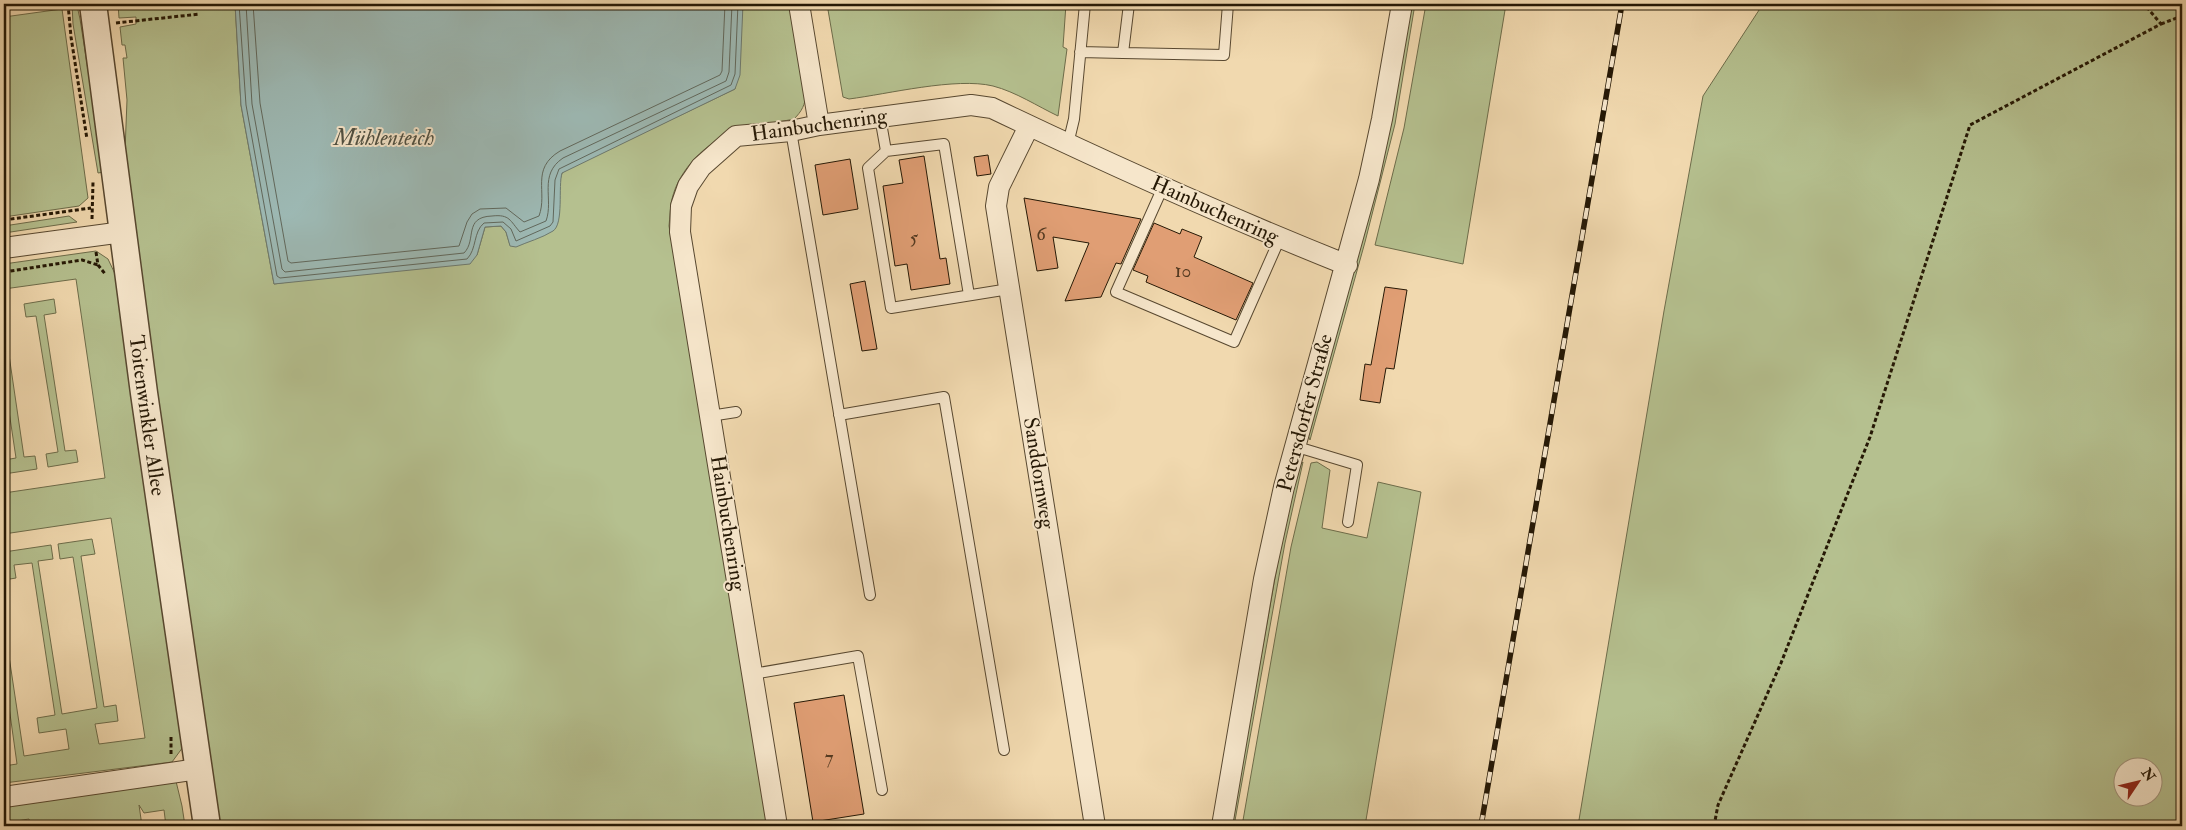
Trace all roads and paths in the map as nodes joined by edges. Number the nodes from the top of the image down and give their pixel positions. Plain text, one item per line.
1 (93, 4) edge
2 (799, 4) edge
3 (1085, 4) edge
4 (1129, 4) edge
5 (1228, 4) edge
6 (1402, 4) edge
7 (2144, 4) edge
8 (200, 14) dead end
9 (2182, 16) edge
10 (113, 23) dead end
11 (2161, 24) junction
12 (1080, 52) junction
13 (1123, 53) junction
14 (880, 117) junction
15 (819, 125) junction
16 (1029, 126) junction
17 (791, 131) junction
18 (1068, 144) junction
19 (886, 151) junction
20 (1163, 187) junction
21 (91, 208) dead end
22 (4, 220) edge
23 (123, 232) junction
24 (1280, 238) junction
25 (4, 248) edge
26 (98, 264) dead end
27 (1347, 265) junction
28 (4, 272) edge
29 (1009, 289) junction
30 (969, 295) junction
31 (736, 412) dead end
32 (839, 415) junction
33 (710, 416) junction
34 (1294, 446) junction
35 (1348, 522) dead end
36 (870, 595) dead end
37 (753, 674) junction
38 (1004, 750) dead end
39 (198, 769) junction
40 (882, 790) dead end
41 (4, 797) edge
42 (207, 826) edge
43 (777, 826) edge
44 (1095, 826) edge
45 (1222, 826) edge
46 (1714, 826) edge

1 - 23 street, Toitenwinkler Allee
2 - 15 street
3 - 12 lane
4 - 13 lane
5 - 13 lane
6 - 27 street, Petersdorfer Straße
7 - 11 path
8 - 10 path
9 - 11 path
11 - 46 path
12 - 13 lane
12 - 18 lane
14 - 15 street, Hainbuchenring
14 - 16 street, Hainbuchenring
14 - 19 lane
15 - 17 street, Hainbuchenring
16 - 18 street, Hainbuchenring
16 - 29 street, Sanddornweg
17 - 32 lane
17 - 33 street, Hainbuchenring
18 - 20 street, Hainbuchenring
19 - 30 lane
19 - 30 lane
20 - 24 street, Hainbuchenring
20 - 24 lane
21 - 22 path
23 - 25 street
23 - 39 street, Toitenwinkler Allee
24 - 27 street, Hainbuchenring
26 - 28 path
27 - 34 street, Petersdorfer Straße
29 - 30 lane
29 - 44 street, Sanddornweg
31 - 33 lane
32 - 36 lane
32 - 38 lane
33 - 37 street, Hainbuchenring
34 - 35 lane
34 - 45 street, Petersdorfer Straße
37 - 40 lane
37 - 43 street, Hainbuchenring
39 - 41 street
39 - 42 street, Toitenwinkler Allee

